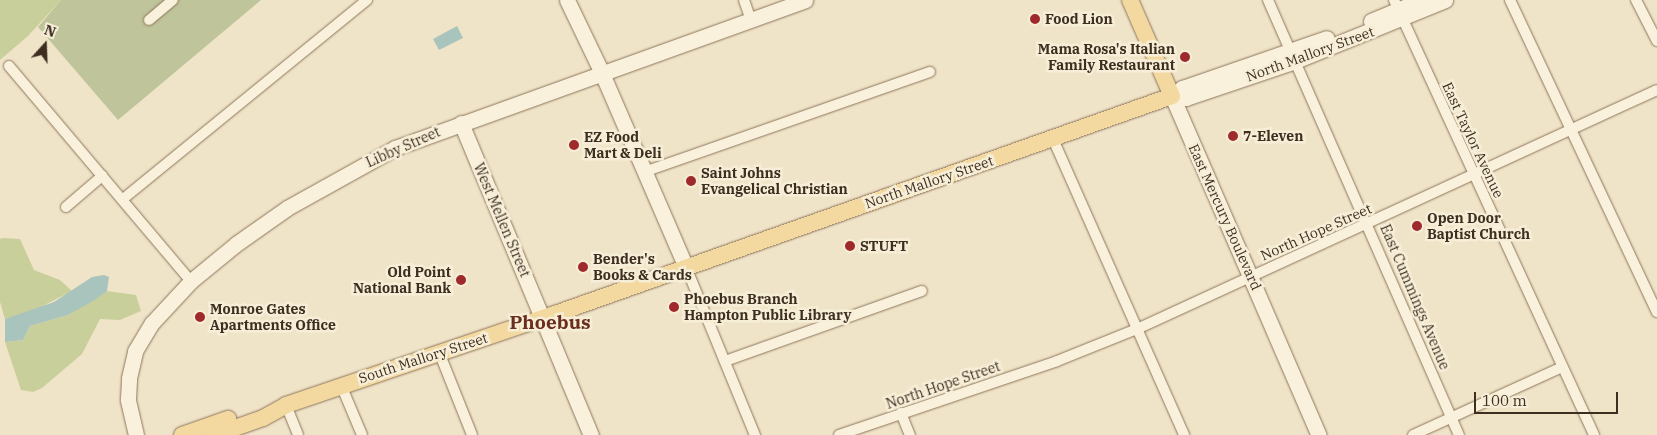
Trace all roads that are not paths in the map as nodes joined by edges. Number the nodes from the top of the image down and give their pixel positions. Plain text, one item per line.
1 (173, 0) edge
2 (367, 0) edge
3 (567, 0) edge
4 (744, 0) edge
5 (805, 0) edge
6 (1130, 0) edge
7 (1268, 0) edge
8 (1421, 0) edge
9 (1445, 0) edge
10 (1510, 0) edge
11 (1636, 0) edge
12 (1398, 10) edge
13 (149, 20) dead end
14 (751, 20) junction
15 (1657, 41) edge
16 (1293, 56) junction
17 (8, 66) dead end
18 (602, 71) junction
19 (930, 72) dead end
20 (1657, 90) edge
21 (1172, 96) junction
22 (461, 122) junction
23 (1572, 128) junction
24 (1053, 139) junction
25 (644, 172) junction
26 (102, 176) junction
27 (1475, 176) junction
28 (123, 199) junction
29 (66, 207) dead end
30 (1369, 224) junction
31 (686, 267) junction
32 (1252, 276) junction
33 (191, 281) junction
34 (922, 291) dead end
35 (1657, 312) edge
36 (543, 318) junction
37 (1138, 329) junction
38 (439, 352) junction
39 (724, 361) junction
40 (1562, 368) junction
41 (341, 385) junction
42 (280, 407) junction
43 (901, 413) junction
44 (1451, 418) junction
45 (136, 435) edge
46 (182, 435) edge
47 (215, 435) edge
48 (298, 435) edge
49 (362, 435) edge
50 (472, 435) edge
51 (591, 435) edge
52 (755, 435) edge
53 (839, 435) edge
54 (910, 435) edge
55 (1184, 435) edge
56 (1319, 435) edge
57 (1414, 435) edge
58 (1459, 435) edge
59 (1594, 435) edge

1 - 13 street
2 - 28 street
3 - 18 main road
4 - 14 street
5 - 14 main road, Libby Street
6 - 21 main road, East Mercury Boulevard
7 - 16 street, East Cummings Avenue
8 - 12 main road, North Mallory Street
9 - 12 main road, North Mallory Street
10 - 23 street
11 - 15 street
12 - 16 main road, North Mallory Street
12 - 27 street, East Taylor Avenue
14 - 18 main road, Libby Street
16 - 21 main road, North Mallory Street
16 - 30 street, East Cummings Avenue
17 - 26 street
18 - 22 main road, Libby Street
18 - 25 main road
19 - 25 street
20 - 23 street, North Hope Street
21 - 24 main road, North Mallory Street
21 - 32 main road, East Mercury Boulevard
22 - 33 main road, Libby Street
22 - 36 main road, West Mellen Street
23 - 27 street, North Hope Street
23 - 35 street
24 - 31 main road, North Mallory Street
24 - 37 street
25 - 31 main road
26 - 28 street
26 - 29 street
27 - 30 street, North Hope Street
27 - 40 street, East Taylor Avenue
28 - 33 street
30 - 32 street, North Hope Street
30 - 44 street, East Cummings Avenue
31 - 36 main road, South Mallory Street
31 - 39 street
32 - 37 street, North Hope Street
32 - 56 main road, East Mercury Boulevard
33 - 45 main road, Libby Street
34 - 39 street
36 - 38 main road, South Mallory Street
36 - 51 main road, West Mellen Street
37 - 43 street, North Hope Street
37 - 55 street
38 - 41 main road, South Mallory Street
38 - 50 street
39 - 52 street
40 - 44 street
40 - 59 street, East Taylor Avenue
41 - 42 main road, South Mallory Street
41 - 49 street
42 - 46 main road, South Mallory Street
42 - 47 main road, South Mallory Street
42 - 48 street
43 - 53 street, North Hope Street
43 - 54 street
44 - 57 street
44 - 58 street, East Cummings Avenue

